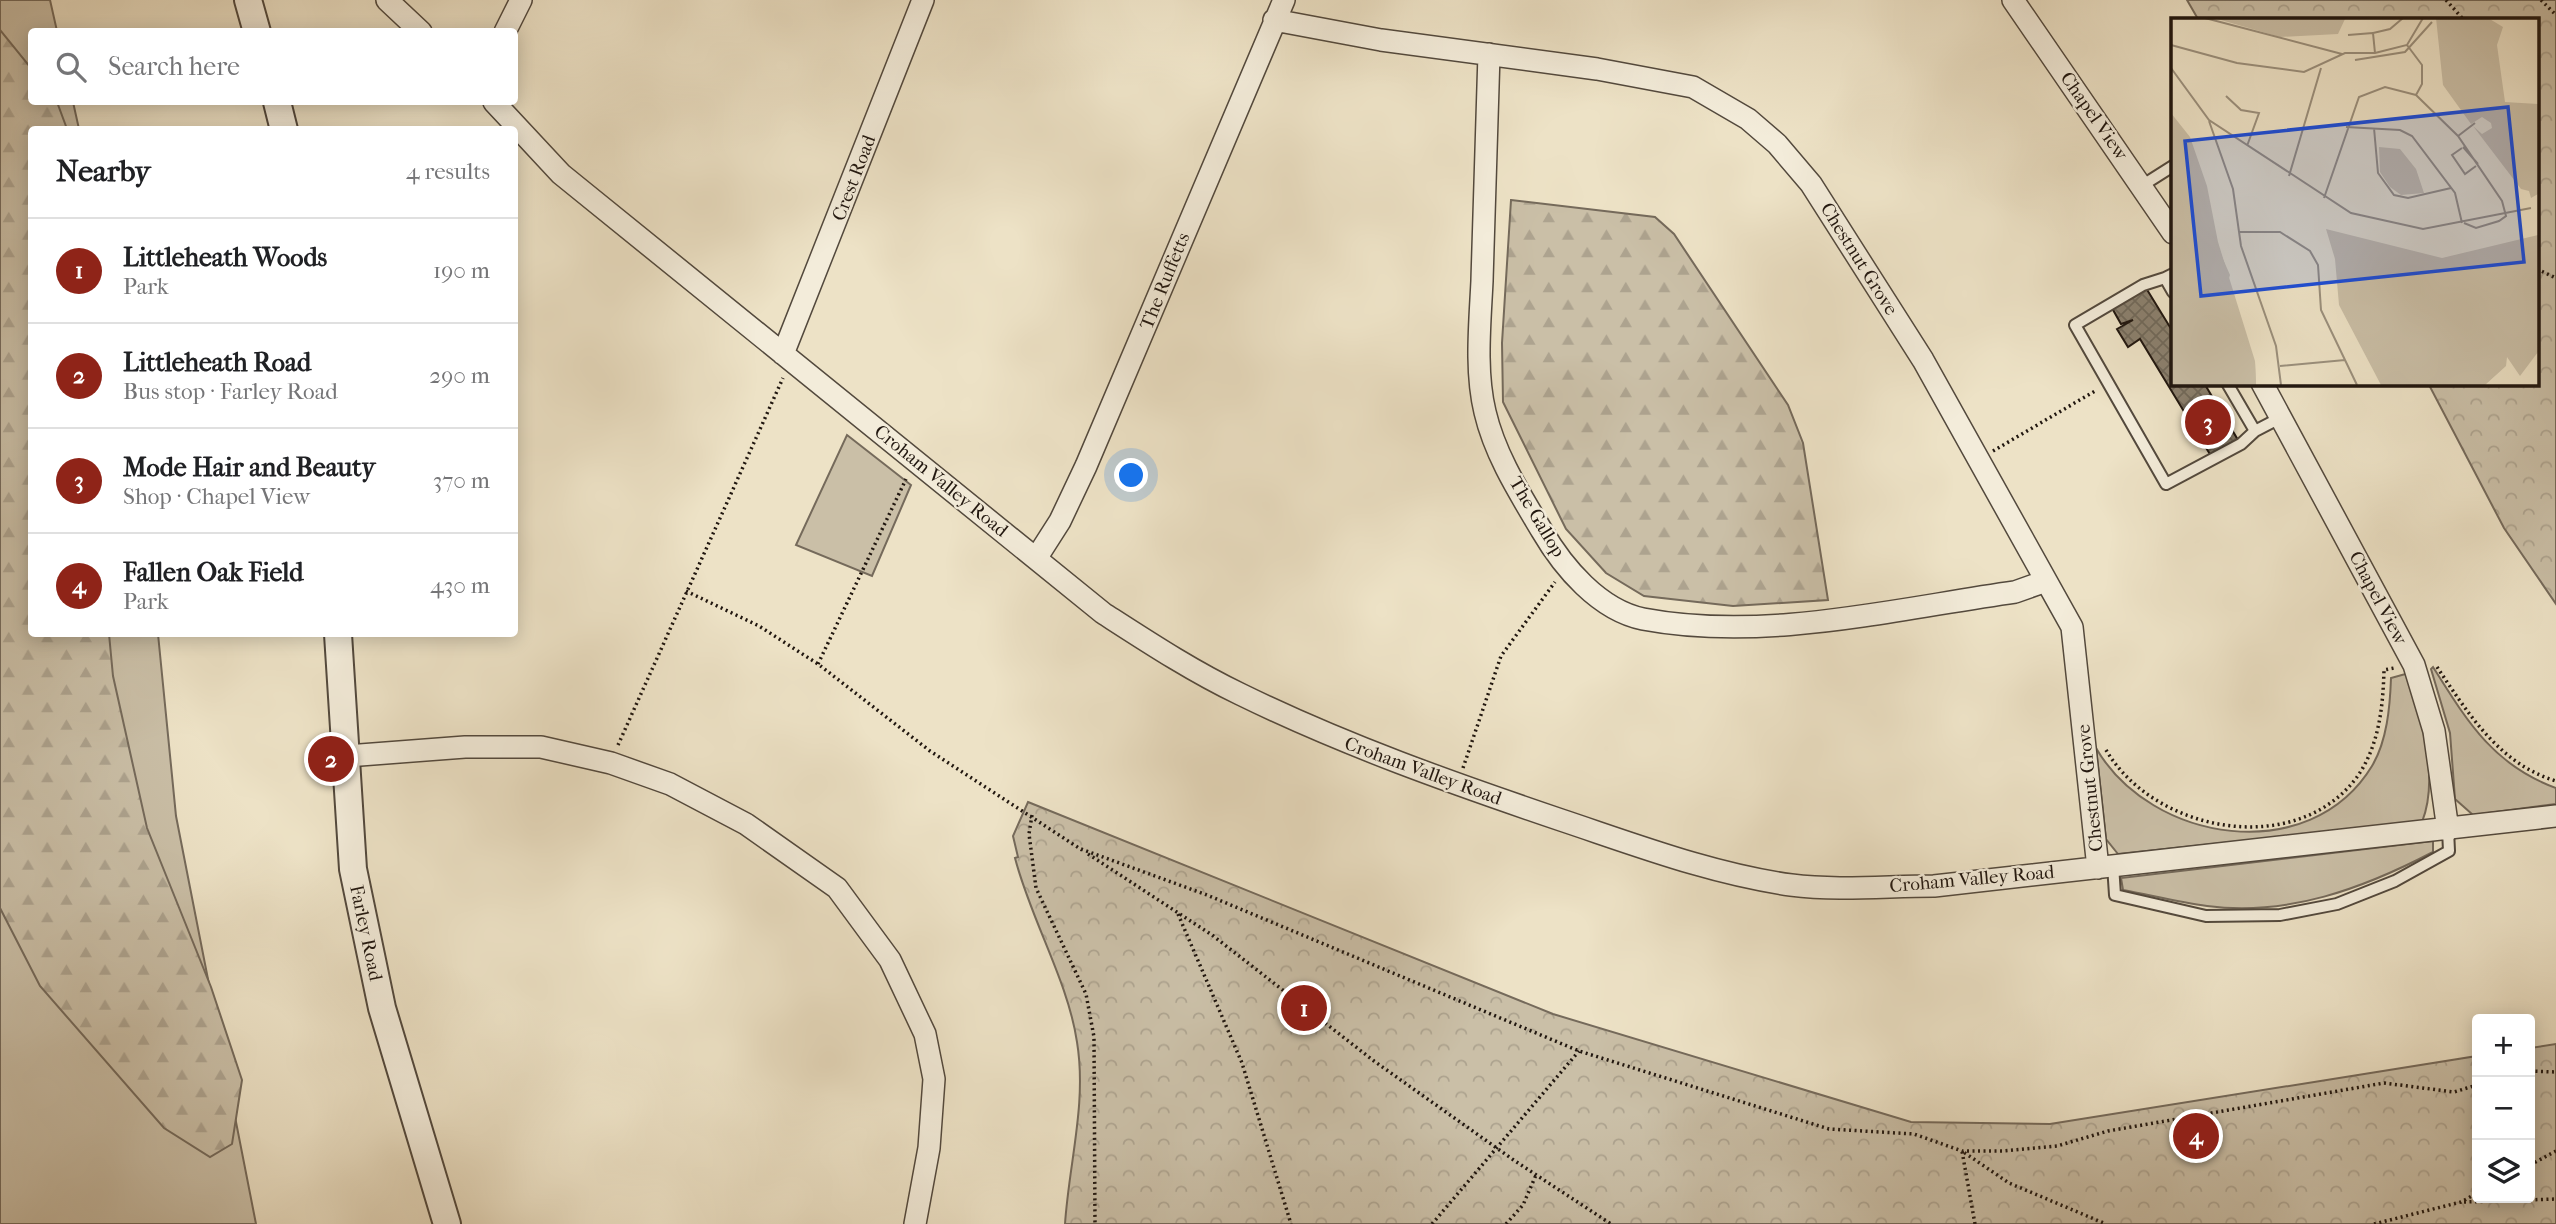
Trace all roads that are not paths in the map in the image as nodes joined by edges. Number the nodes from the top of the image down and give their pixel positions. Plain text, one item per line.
1 (248, 0) edge
2 (387, 0) edge
3 (521, 0) edge
4 (923, 0) edge
5 (1284, 0) edge
6 (2013, 0) edge
7 (1274, 20) junction
8 (256, 28) edge
9 (417, 28) edge
10 (507, 28) edge
11 (1489, 54) junction
12 (278, 105) edge
13 (497, 105) edge
14 (283, 126) edge
15 (516, 126) edge
16 (518, 128) edge
17 (2171, 167) edge
18 (2143, 185) junction
19 (2171, 230) edge
20 (2169, 276) edge
21 (784, 365) junction
22 (2228, 385) edge
23 (2263, 385) edge
24 (2280, 418) junction
25 (2255, 431) junction
26 (1037, 557) junction
27 (2046, 581) junction
28 (338, 637) edge
29 (347, 756) junction
30 (2556, 817) edge
31 (2448, 830) junction
32 (2105, 867) junction
33 (447, 1224) edge
34 (915, 1224) edge

1 - 8 street
2 - 9 street
3 - 10 street
4 - 21 street, Crest Road
5 - 7 street, The Ruffetts
6 - 18 street, Chapel View
7 - 11 street, Chestnut Grove
7 - 26 street, The Ruffetts
11 - 27 street, Chestnut Grove
11 - 27 street, The Gallop
12 - 14 street
13 - 15 street, Croham Valley Road
16 - 21 street, Croham Valley Road
17 - 18 lane
18 - 19 street, Chapel View
20 - 25 lane
21 - 26 street, Croham Valley Road
22 - 25 lane
23 - 24 street, Chapel View
24 - 25 lane
24 - 31 street, Chapel View
26 - 32 street, Croham Valley Road
27 - 32 street, Chestnut Grove
28 - 29 street, Farley Road
29 - 33 street, Farley Road
29 - 34 street
30 - 31 street, Croham Valley Road
31 - 32 street, Croham Valley Road
31 - 32 lane

